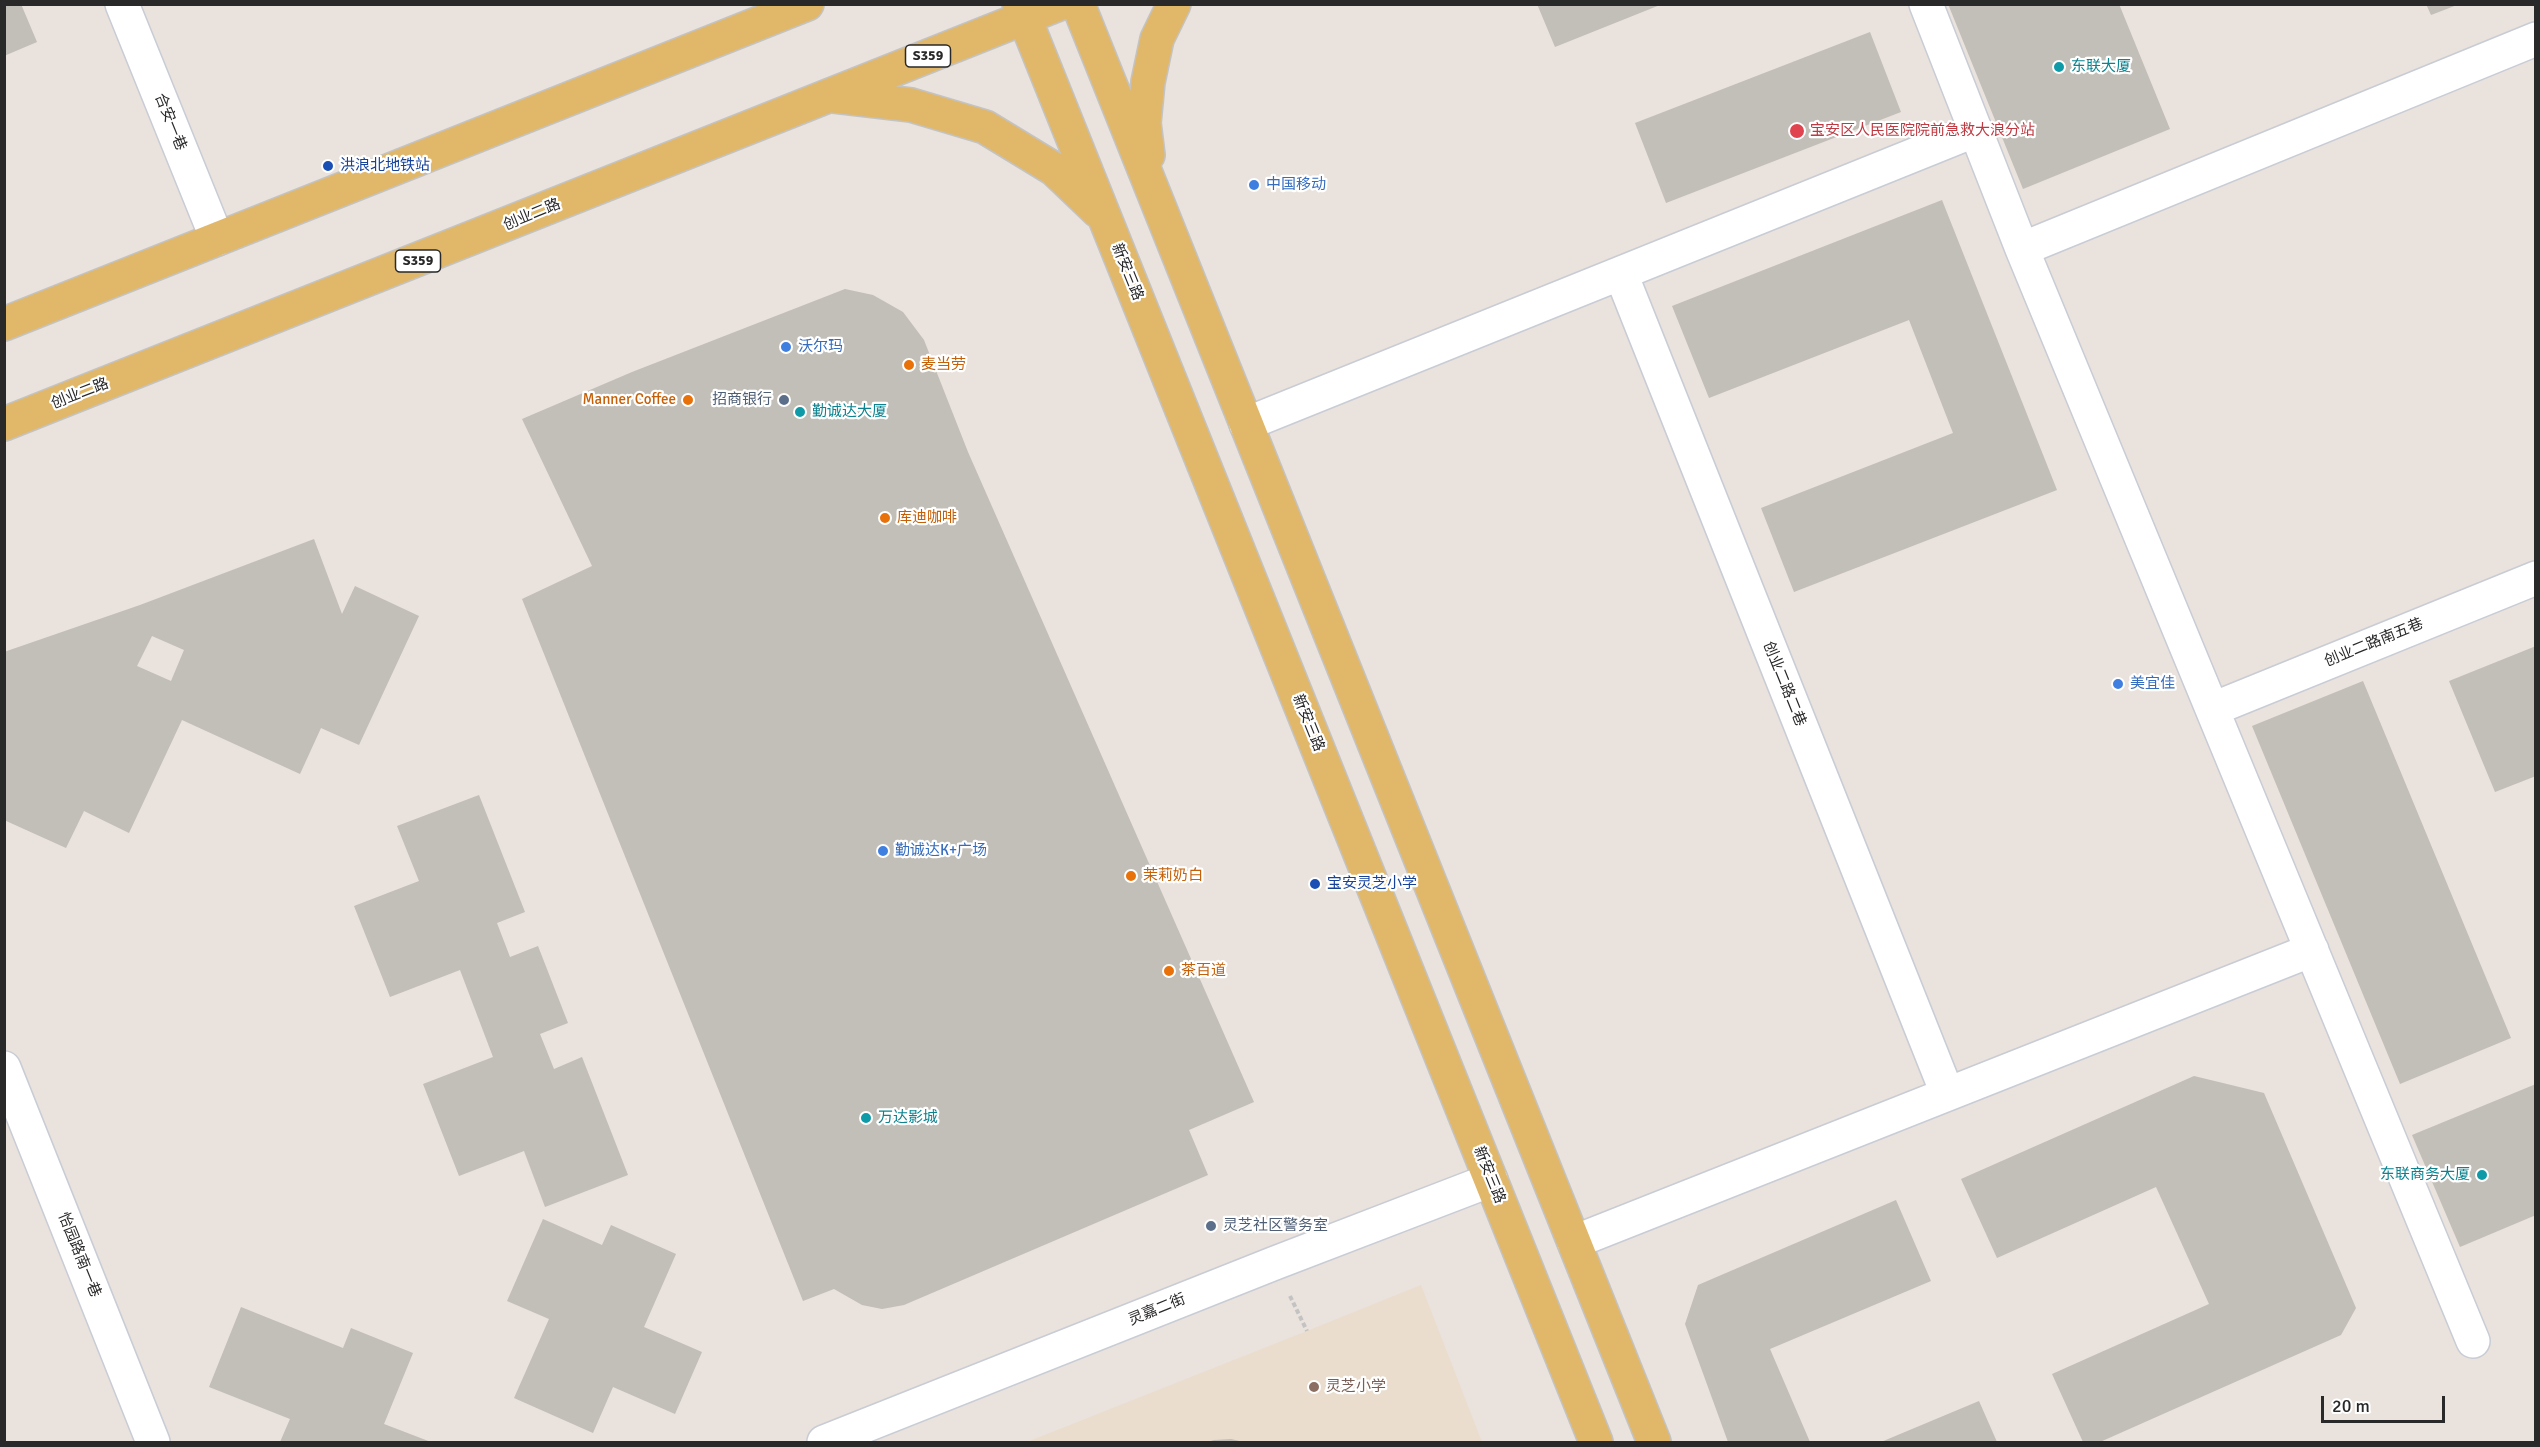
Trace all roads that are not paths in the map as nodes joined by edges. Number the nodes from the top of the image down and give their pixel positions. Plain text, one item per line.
1 (122, 4) edge
2 (1059, 4) edge
3 (1078, 4) edge
4 (1174, 4) edge
5 (1926, 4) edge
6 (800, 6) edge
7 (1022, 11) edge
8 (2535, 39) edge
9 (831, 95) junction
10 (1976, 130) junction
11 (1152, 187) junction
12 (1105, 219) junction
13 (217, 239) junction
14 (2022, 249) junction
15 (1621, 274) junction
16 (4, 324) edge
17 (4, 424) edge
18 (1246, 424) junction
19 (2535, 578) edge
20 (2212, 709) junction
21 (2312, 950) junction
22 (4, 1068) edge
23 (1947, 1093) junction
24 (1491, 1180) junction
25 (1574, 1242) junction
26 (2473, 1341) dead end
27 (153, 1443) edge
28 (824, 1443) edge
29 (1596, 1443) edge
30 (1654, 1443) edge

1 - 13 street, 合安一巷
2 - 7 main road, 创业二路 / S359
3 - 11 main road
4 - 11 main road
5 - 10 street
6 - 13 main road
7 - 9 main road, 创业二路 / S359
7 - 12 main road, 新安三路
8 - 14 street
9 - 12 main road
9 - 17 main road, 创业二路 / S359
10 - 14 street
10 - 15 street
11 - 18 main road
12 - 24 main road, 新安三路
13 - 16 main road
14 - 20 street
15 - 18 street
15 - 23 street, 创业二路二巷
18 - 25 main road
19 - 20 street, 创业二路南五巷
20 - 21 street
21 - 23 street
21 - 26 street
22 - 27 street, 怡园路南一巷
23 - 25 street
24 - 28 street, 灵嘉二街
24 - 29 main road, 新安三路
25 - 30 main road

